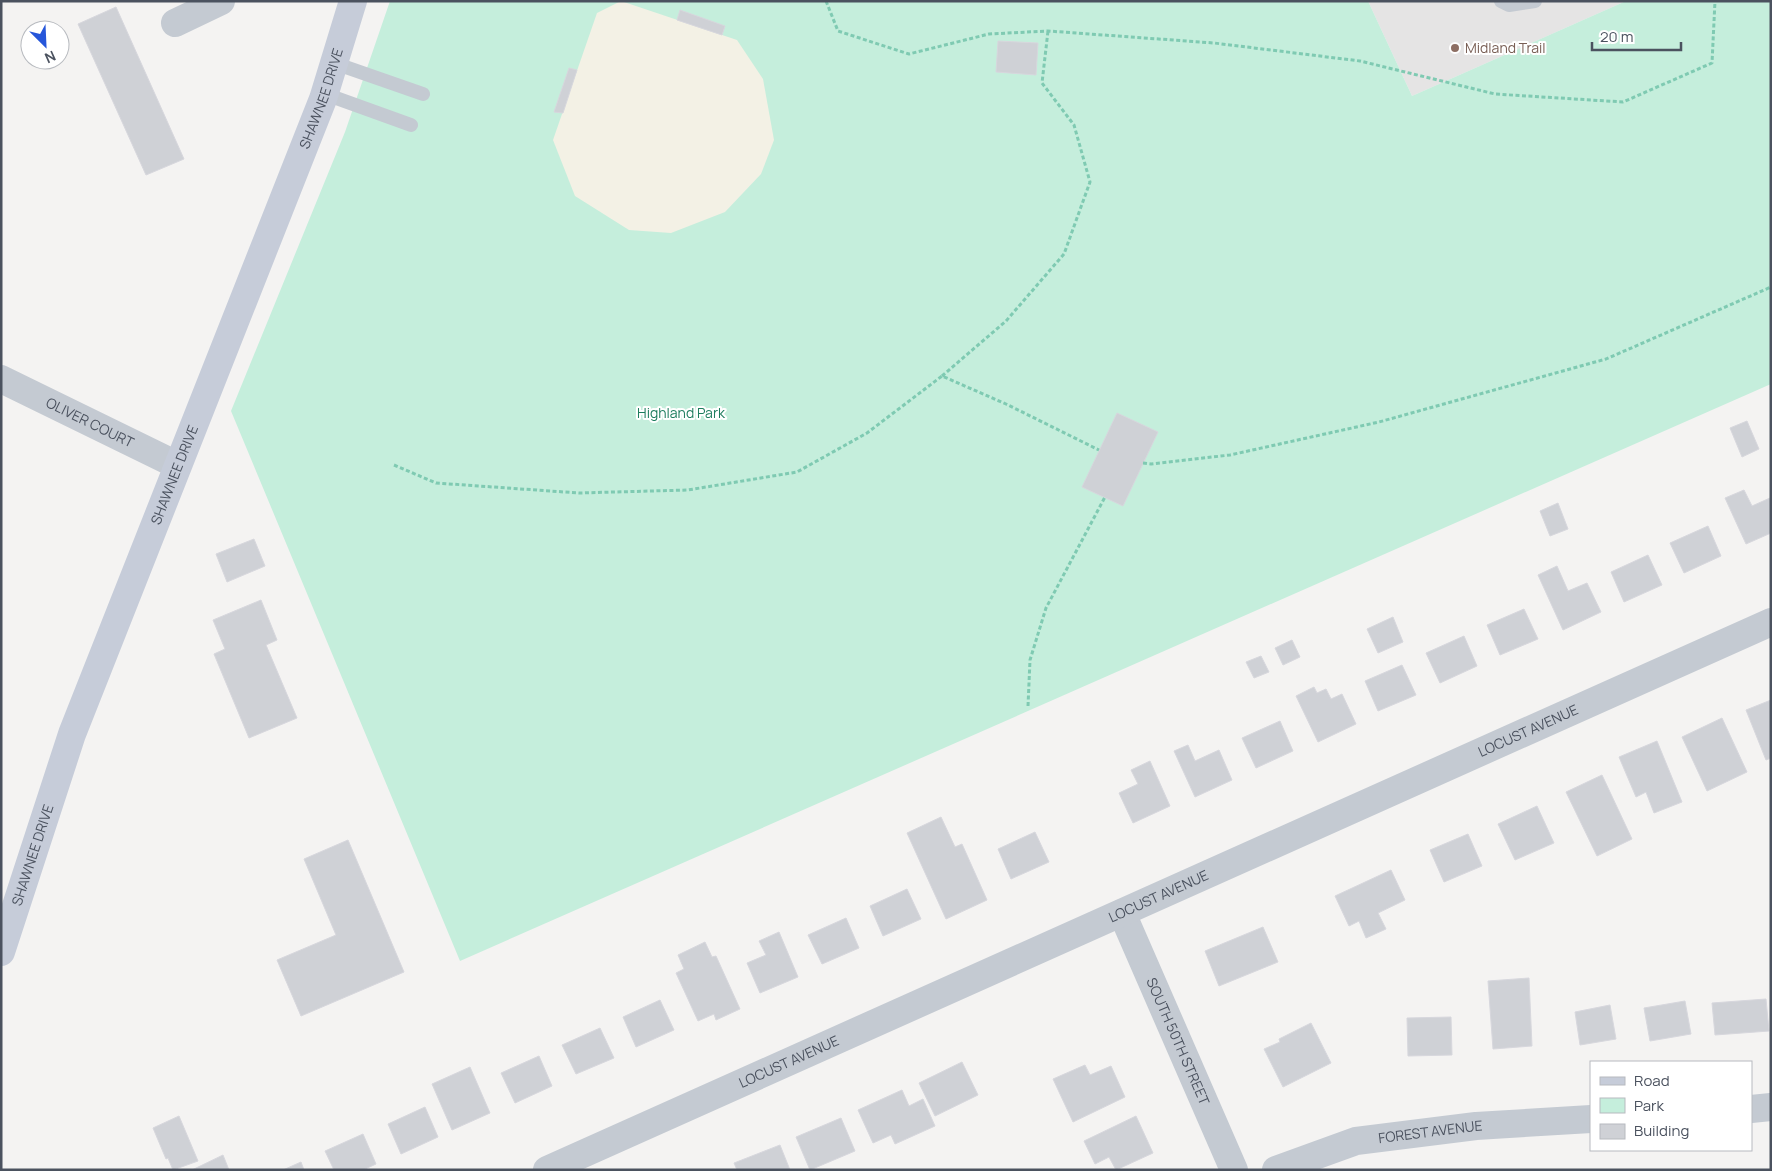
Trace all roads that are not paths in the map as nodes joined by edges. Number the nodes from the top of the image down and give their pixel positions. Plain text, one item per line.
1 (221, 1) edge
2 (353, 1) edge
3 (1501, 1) edge
4 (1535, 1) edge
5 (175, 23) dead end
6 (334, 62) junction
7 (324, 94) junction
8 (423, 94) dead end
9 (411, 125) dead end
10 (1, 379) edge
11 (177, 465) junction
12 (1771, 622) edge
13 (1122, 913) junction
14 (4, 936) edge
15 (1771, 1107) edge
16 (1752, 1109) edge
17 (1590, 1119) edge
18 (547, 1170) edge
19 (1234, 1170) edge
20 (1276, 1170) edge

1 - 5 street
2 - 6 main road, SHAWNEE DRIVE
3 - 4 lane
6 - 7 main road, SHAWNEE DRIVE
6 - 8 lane
7 - 9 lane
7 - 11 main road, SHAWNEE DRIVE
10 - 11 street, OLIVER COURT
11 - 14 main road, SHAWNEE DRIVE
12 - 13 street, LOCUST AVENUE
13 - 18 street, LOCUST AVENUE
13 - 19 street, SOUTH 50TH STREET
15 - 16 street
17 - 20 street, FOREST AVENUE

